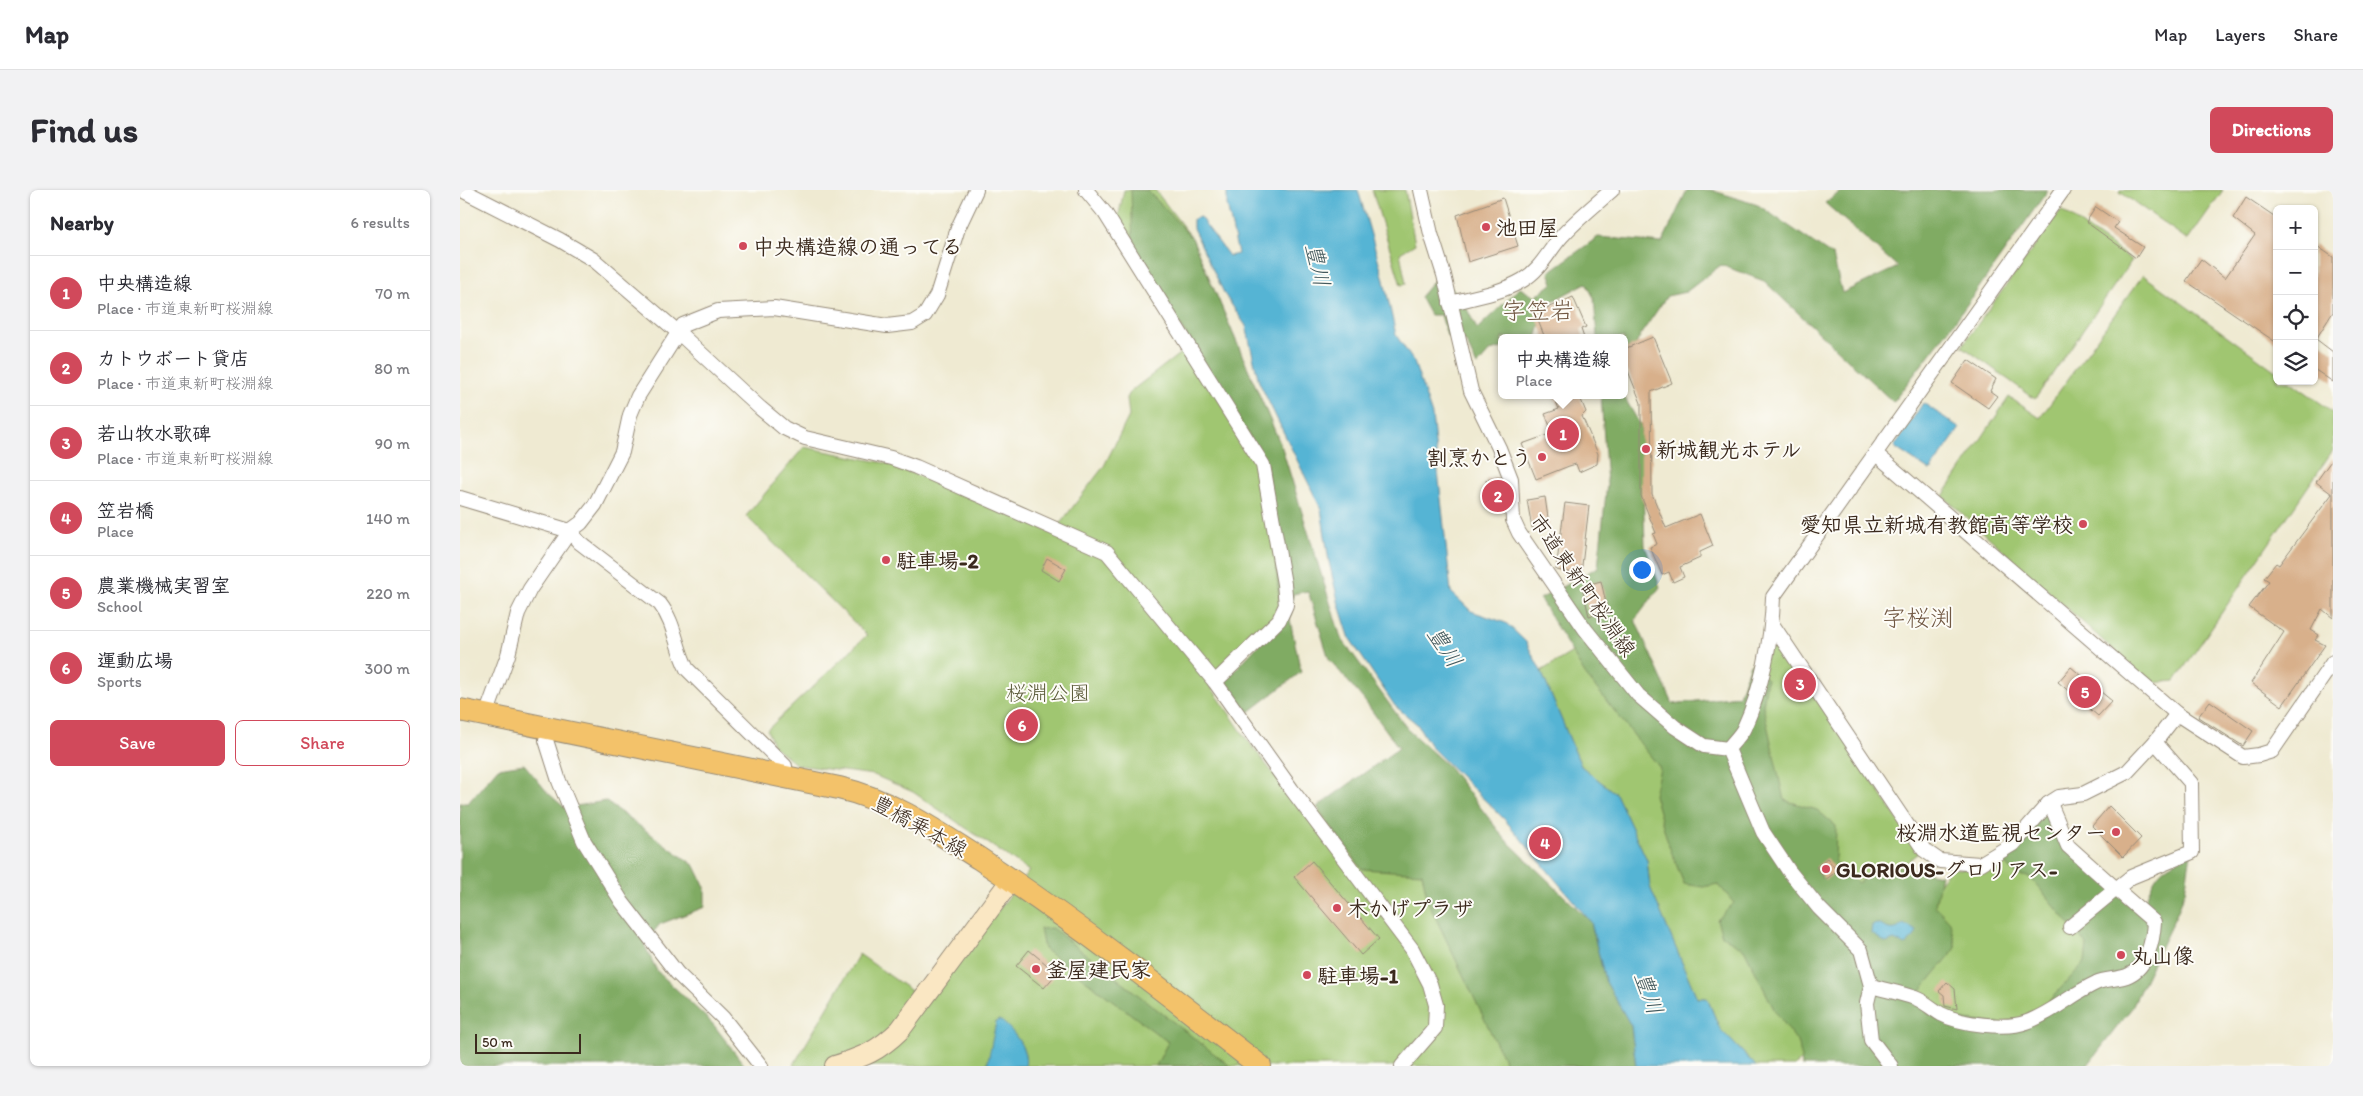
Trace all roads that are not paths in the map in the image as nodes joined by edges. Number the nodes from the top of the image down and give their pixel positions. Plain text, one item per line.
1 (462, 190) edge
2 (976, 190) edge
3 (1086, 190) edge
4 (1421, 190) edge
5 (1612, 190) edge
6 (2063, 190) edge
7 (1450, 303) junction
8 (680, 333) junction
9 (1875, 453) junction
10 (460, 498) edge
11 (570, 531) junction
12 (1772, 624) junction
13 (2333, 662) edge
14 (1215, 682) junction
15 (460, 710) edge
16 (2176, 714) junction
17 (486, 715) junction
18 (547, 727) junction
19 (2155, 742) junction
20 (1728, 749) junction
21 (784, 776) junction
22 (2048, 804) junction
23 (1012, 880) junction
24 (2116, 889) junction
25 (2070, 927) dead end
26 (1871, 986) junction
27 (761, 1066) edge
28 (835, 1066) edge
29 (1260, 1066) edge
30 (1402, 1066) edge
31 (1891, 1066) edge

1 - 8 street
2 - 8 street
3 - 14 street
4 - 7 street, 市道東新町桜淵線
5 - 7 street
6 - 9 street
7 - 20 street, 市道東新町桜淵線
8 - 11 street
8 - 14 street
9 - 12 street
9 - 16 street
10 - 11 street
11 - 17 street
11 - 21 street
12 - 20 street
12 - 22 street
13 - 16 street
14 - 30 street
15 - 17 main road, 豊橋乗本線
16 - 19 street
17 - 18 main road, 豊橋乗本線
18 - 21 main road, 豊橋乗本線
18 - 27 street
19 - 22 street
19 - 24 street
20 - 26 street
21 - 23 main road, 豊橋乗本線
22 - 24 street
23 - 28 street
23 - 29 main road, 豊橋乗本線
24 - 25 street
24 - 26 street
26 - 31 street

